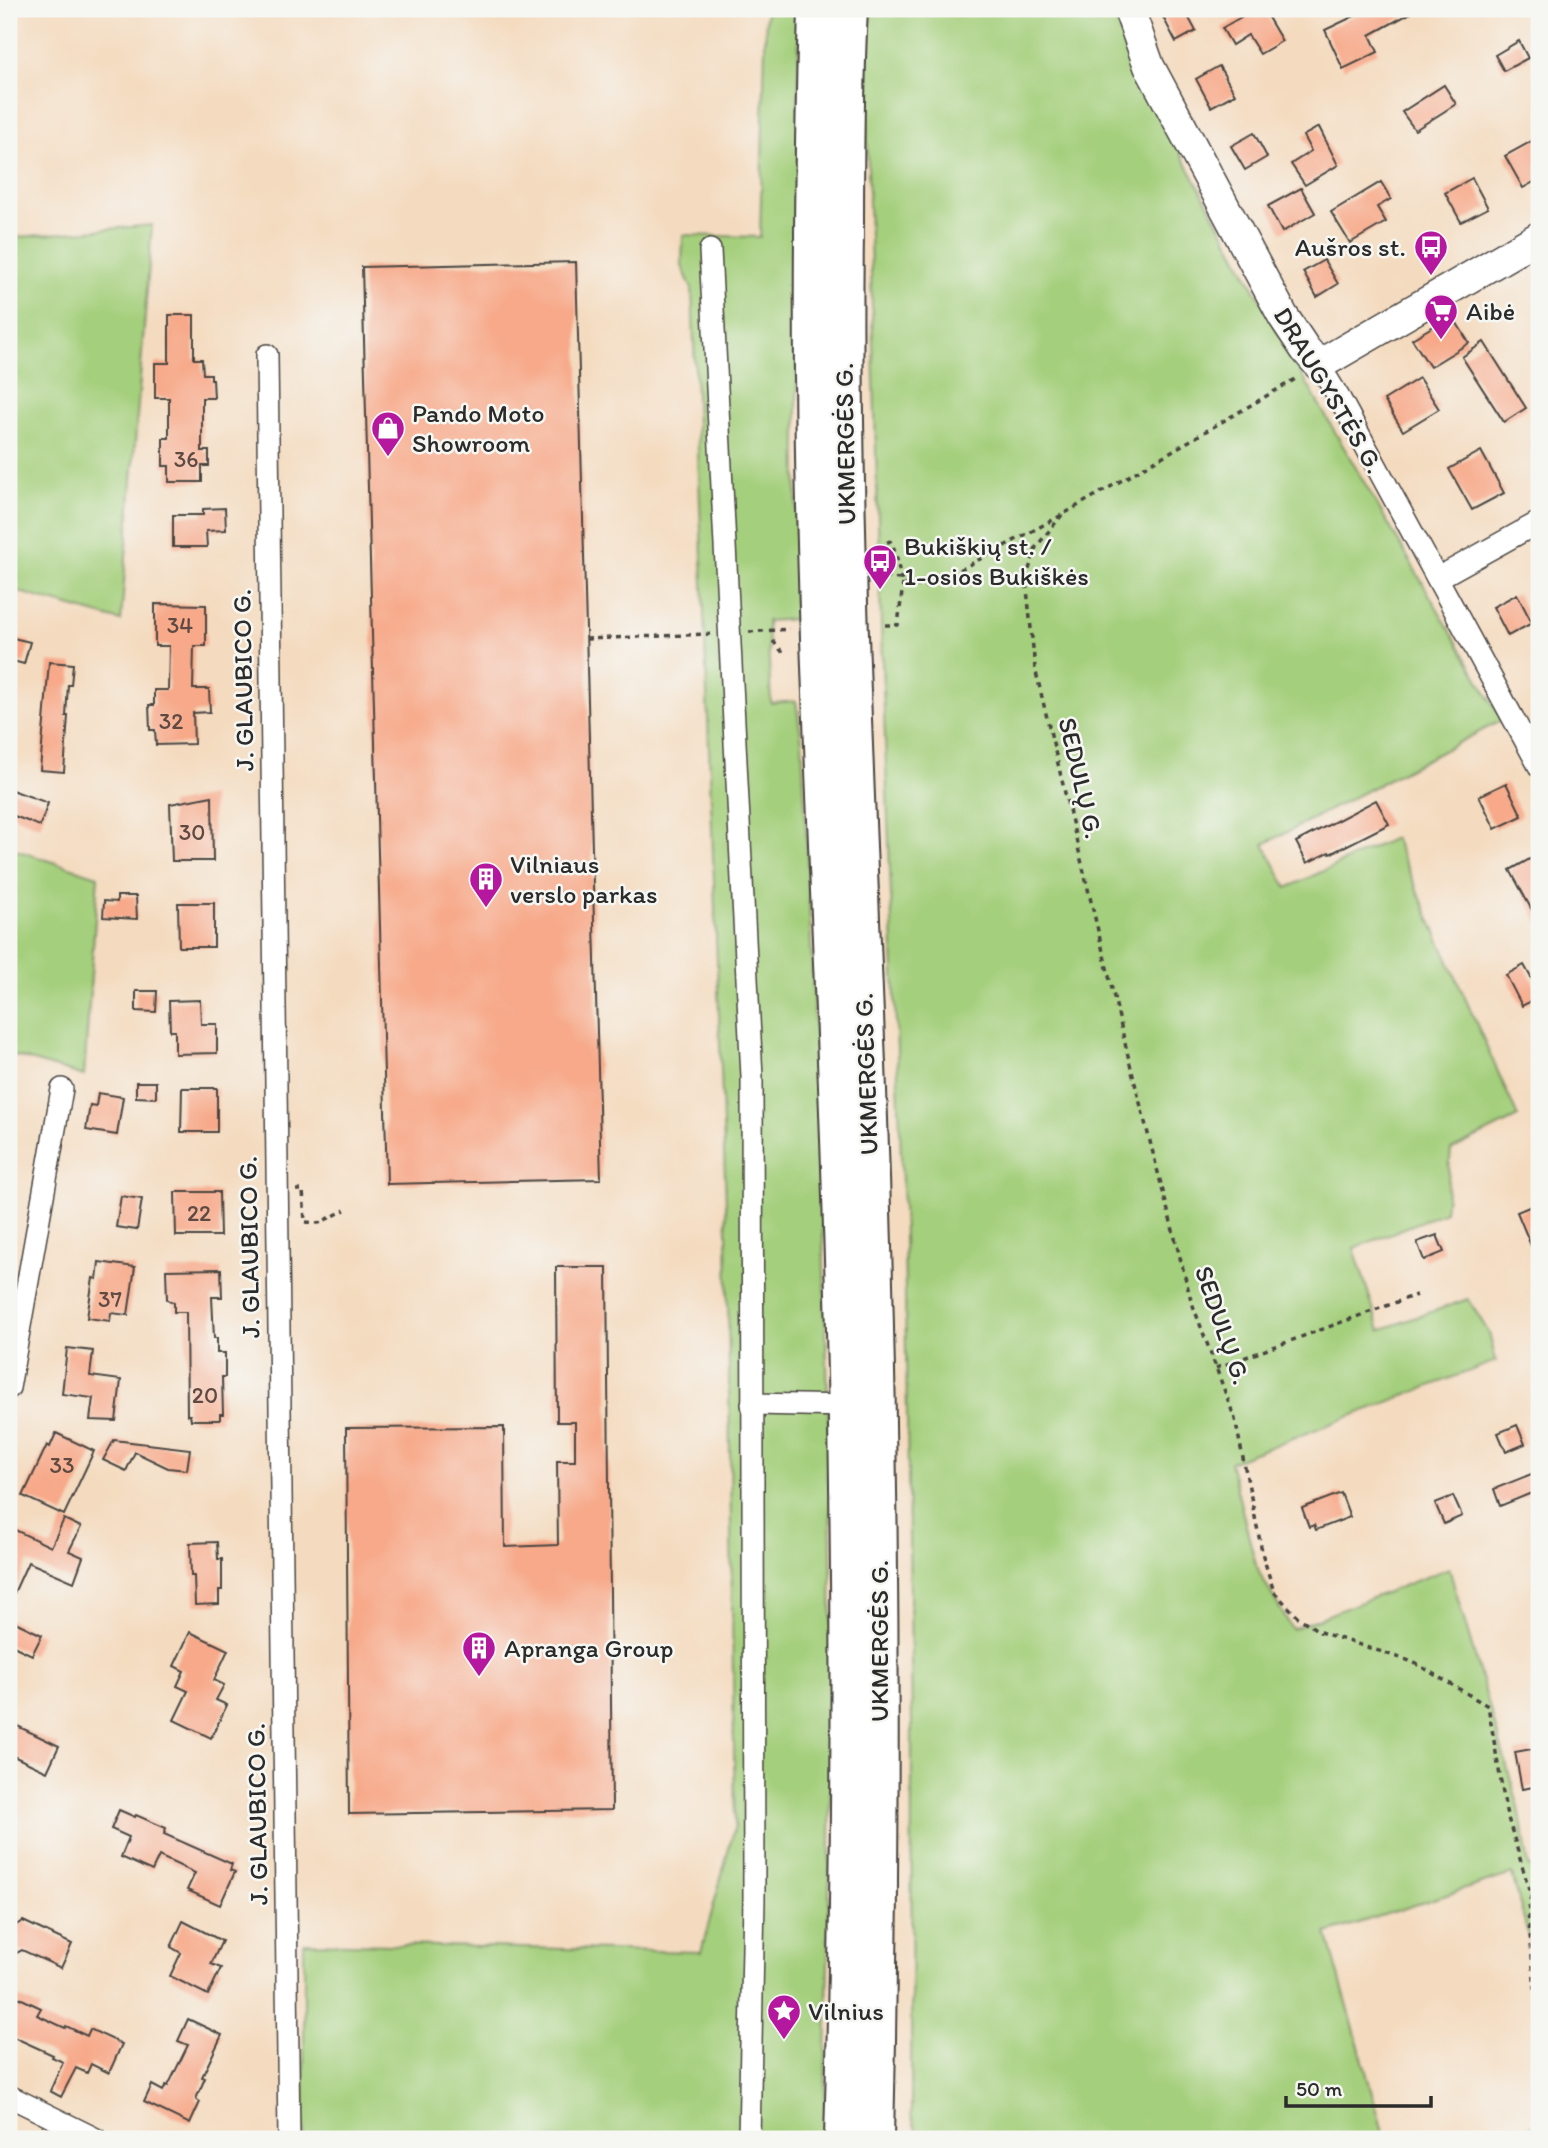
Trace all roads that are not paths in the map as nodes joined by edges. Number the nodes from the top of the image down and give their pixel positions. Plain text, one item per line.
1 (818, 9) edge
2 (848, 9) edge
3 (1129, 9) edge
4 (1539, 237) edge
5 (710, 250) dead end
6 (267, 355) dead end
7 (1319, 365) junction
8 (1539, 522) edge
9 (1438, 578) junction
10 (1539, 766) edge
11 (62, 1090) dead end
12 (9, 1388) edge
13 (752, 1404) junction
14 (847, 1406) junction
15 (9, 2096) edge
16 (72, 2134) edge
17 (96, 2139) edge
18 (289, 2139) edge
19 (750, 2139) edge
20 (845, 2139) edge
21 (874, 2139) edge

1 - 14 highway, UKMERGĖS G.
2 - 21 highway, UKMERGĖS G.
3 - 7 street, DRAUGYSTĖS G.
4 - 7 street
5 - 13 street
6 - 18 street, J. GLAUBICO G.
7 - 9 street, DRAUGYSTĖS G.
8 - 9 street
9 - 10 street, DRAUGYSTĖS G.
11 - 12 street
13 - 14 street
13 - 19 street
14 - 20 highway, UKMERGĖS G.
15 - 16 street
16 - 17 street

